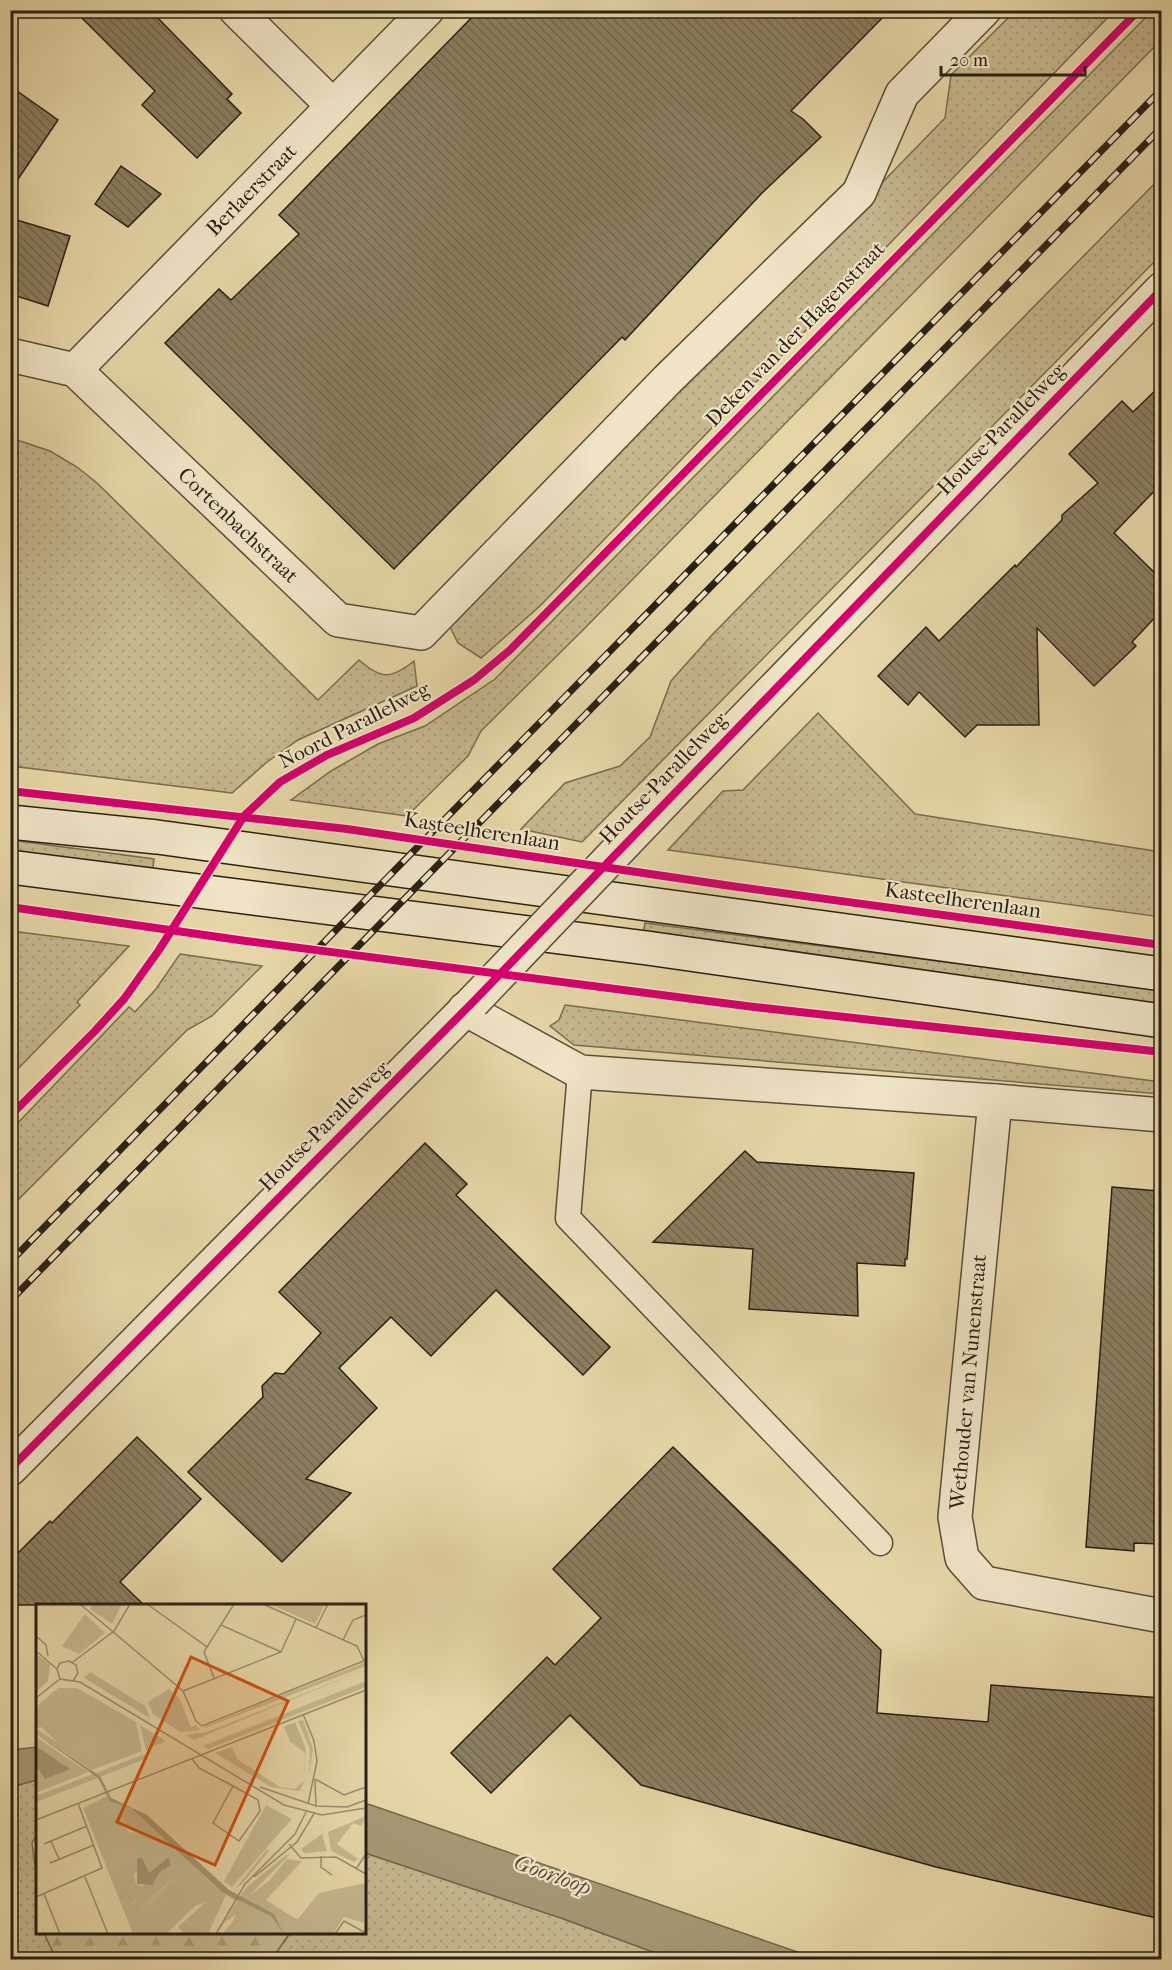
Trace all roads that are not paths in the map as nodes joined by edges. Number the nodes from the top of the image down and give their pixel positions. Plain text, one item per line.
1 (236, 10) edge
2 (427, 10) edge
3 (984, 10) edge
4 (333, 106) junction
5 (1161, 289) edge
6 (10, 355) edge
7 (75, 370) junction
8 (10, 822) edge
9 (10, 867) edge
10 (1161, 974) edge
11 (469, 1005) junction
12 (1161, 1021) edge
13 (580, 1072) junction
14 (994, 1101) junction
15 (1161, 1115) edge
16 (10, 1469) edge
17 (880, 1543) dead end
18 (1161, 1616) edge

1 - 4 street
2 - 4 street, Berlaerstraat
3 - 7 street, Cortenbachstraat
4 - 7 street, Berlaerstraat
5 - 11 street, Houtse Parallelweg, bridge
6 - 7 street
8 - 10 street
9 - 12 street
11 - 13 street
11 - 16 street, Houtse Parallelweg
13 - 14 street
13 - 17 lane
14 - 15 street
14 - 18 street, Wethouder van Nunenstraat

